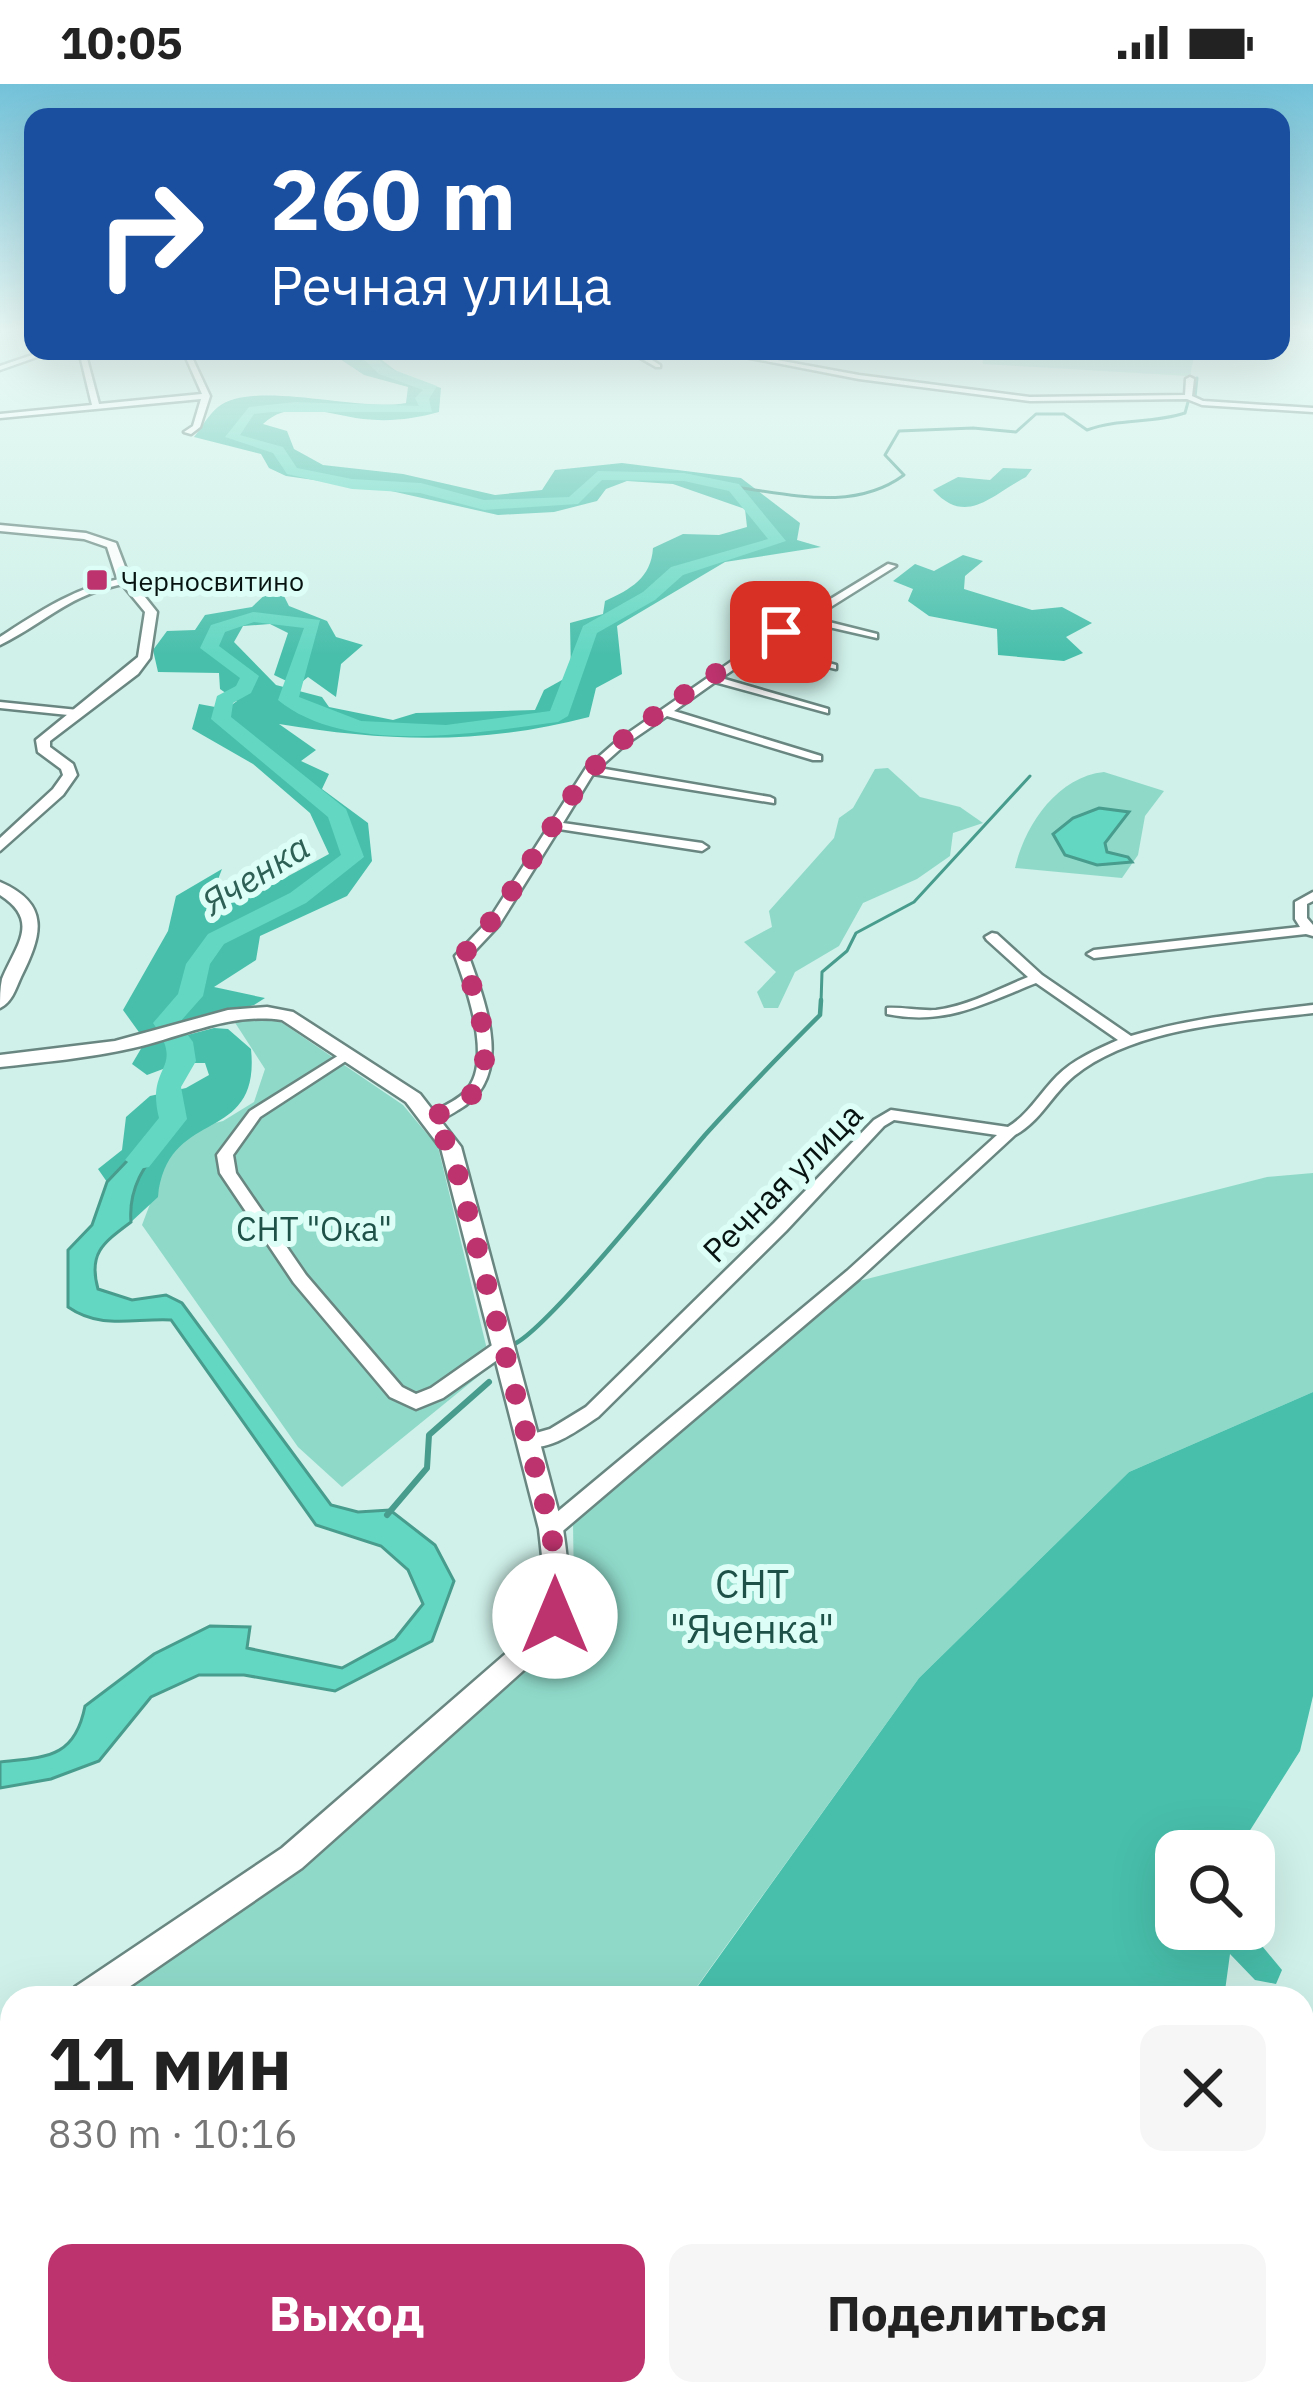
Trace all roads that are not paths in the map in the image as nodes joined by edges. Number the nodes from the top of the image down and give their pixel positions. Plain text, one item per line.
1 (0, 527) edge
2 (891, 566) dead end
3 (125, 581) junction
4 (803, 618) junction
5 (874, 636) dead end
6 (0, 642) edge
7 (758, 646) junction
8 (832, 667) dead end
9 (713, 679) junction
10 (0, 705) edge
11 (824, 711) dead end
12 (665, 712) junction
13 (78, 713) junction
14 (817, 758) dead end
15 (590, 770) junction
16 (770, 801) dead end
17 (554, 825) junction
18 (0, 846) edge
19 (702, 847) dead end
20 (0, 887) edge
21 (1313, 896) edge
22 (1312, 930) edge
23 (992, 937) dead end
24 (1094, 953) dead end
25 (1037, 978) junction
26 (0, 1003) edge
27 (1313, 1009) edge
28 (892, 1011) dead end
29 (1276, 1014) junction
30 (1313, 1019) edge
31 (1131, 1043) junction
32 (344, 1055) junction
33 (0, 1061) edge
34 (429, 1119) junction
35 (1010, 1132) junction
36 (504, 1346) junction
37 (530, 1442) junction
38 (551, 1529) junction
39 (104, 1986) edge

1 - 3 street
2 - 4 street
3 - 6 street
3 - 13 street
4 - 5 street
4 - 7 street
7 - 8 street
7 - 9 street
9 - 11 street
9 - 12 street
10 - 13 street
12 - 14 street
12 - 15 street
13 - 18 street
15 - 16 street
15 - 17 street
17 - 19 street
17 - 34 street
20 - 26 street
21 - 22 street
22 - 24 street
23 - 25 street
25 - 28 street
25 - 31 street
27 - 29 street
29 - 30 street
29 - 31 street
31 - 35 street
32 - 33 street
32 - 34 street
32 - 36 street
34 - 36 street
35 - 37 street, Речная улица
35 - 38 street
36 - 37 street
37 - 38 street
38 - 39 street

